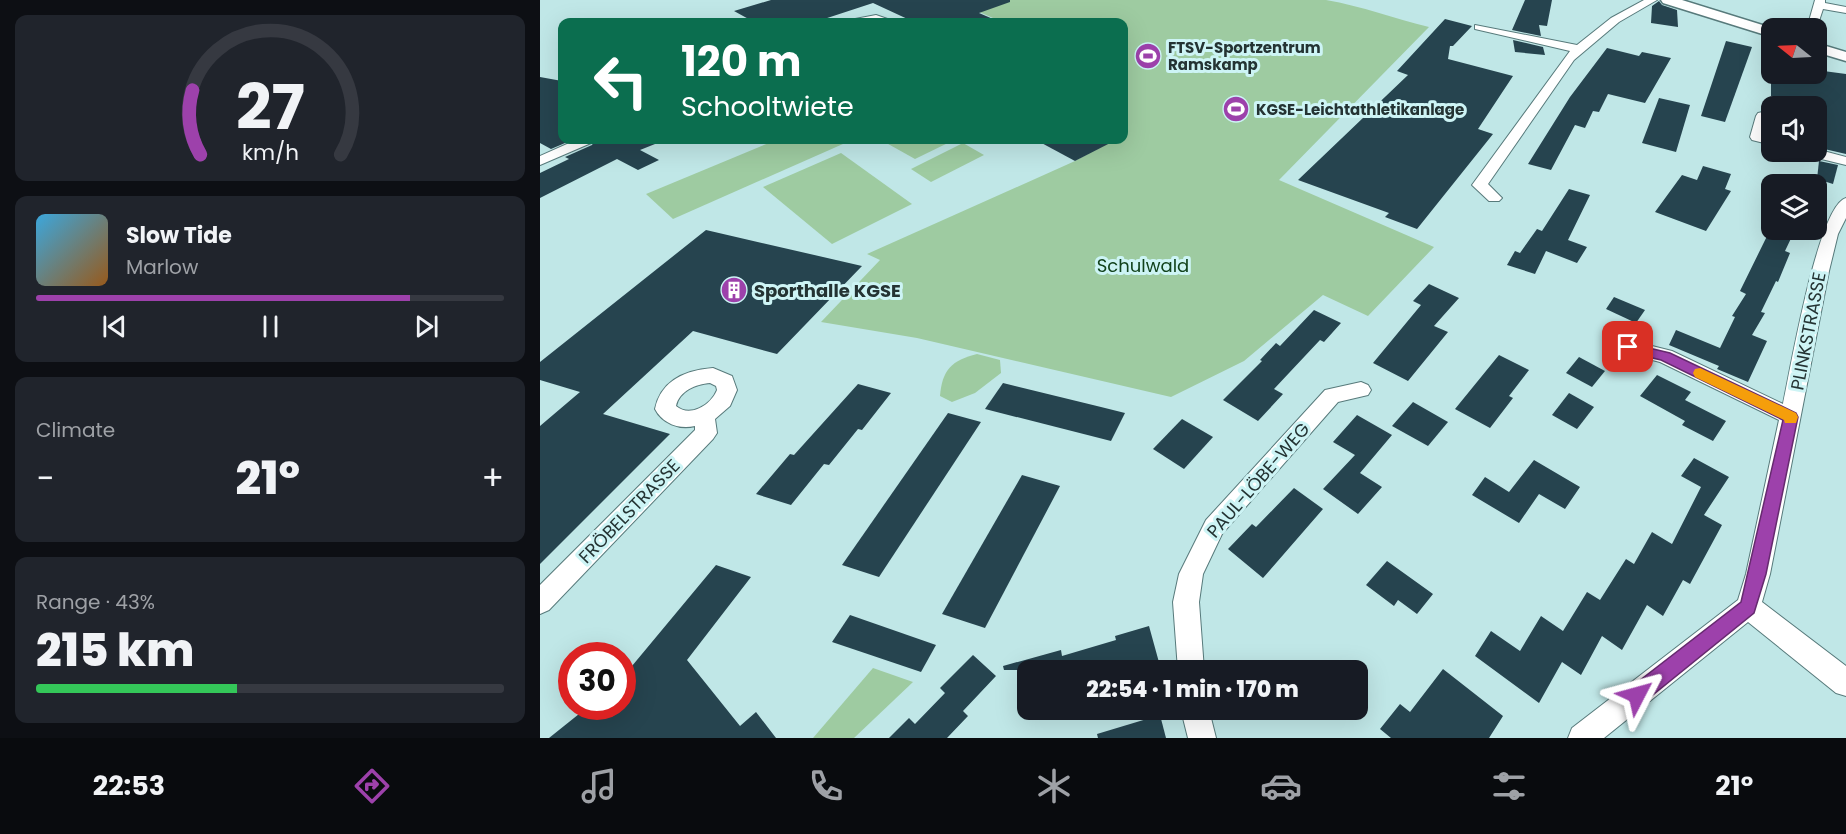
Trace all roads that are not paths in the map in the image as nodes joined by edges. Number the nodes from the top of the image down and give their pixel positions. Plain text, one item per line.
1 (1652, 0) edge
2 (1668, 0) edge
3 (1820, 2) edge
4 (1846, 10) edge
5 (1815, 18) edge
6 (1479, 27) dead end
7 (1761, 30) edge
8 (1578, 49) junction
9 (1827, 51) edge
10 (1846, 57) edge
11 (1761, 123) edge
12 (1761, 138) edge
13 (577, 144) edge
14 (1827, 156) edge
15 (540, 160) edge
16 (1846, 161) edge
17 (1494, 198) dead end
18 (1846, 203) edge
19 (1628, 347) dead end
20 (1361, 390) dead end
21 (704, 415) dead end
22 (1791, 417) junction
23 (540, 602) edge
24 (1748, 607) junction
25 (1190, 660) edge
26 (1846, 683) edge
27 (1198, 720) edge
28 (1202, 738) edge
29 (1582, 738) edge

1 - 8 street
2 - 7 street
3 - 4 street
3 - 5 street
6 - 8 street
8 - 17 street
9 - 10 street
11 - 12 street
13 - 15 street
14 - 16 street
18 - 22 street, PLINKSTRASSE
19 - 22 street
20 - 25 street, PAUL-LÖBE-WEG
21 - 23 street, FRÖBELSTRASSE
22 - 24 street, PLINKSTRASSE
24 - 26 street
24 - 29 street
27 - 28 street

